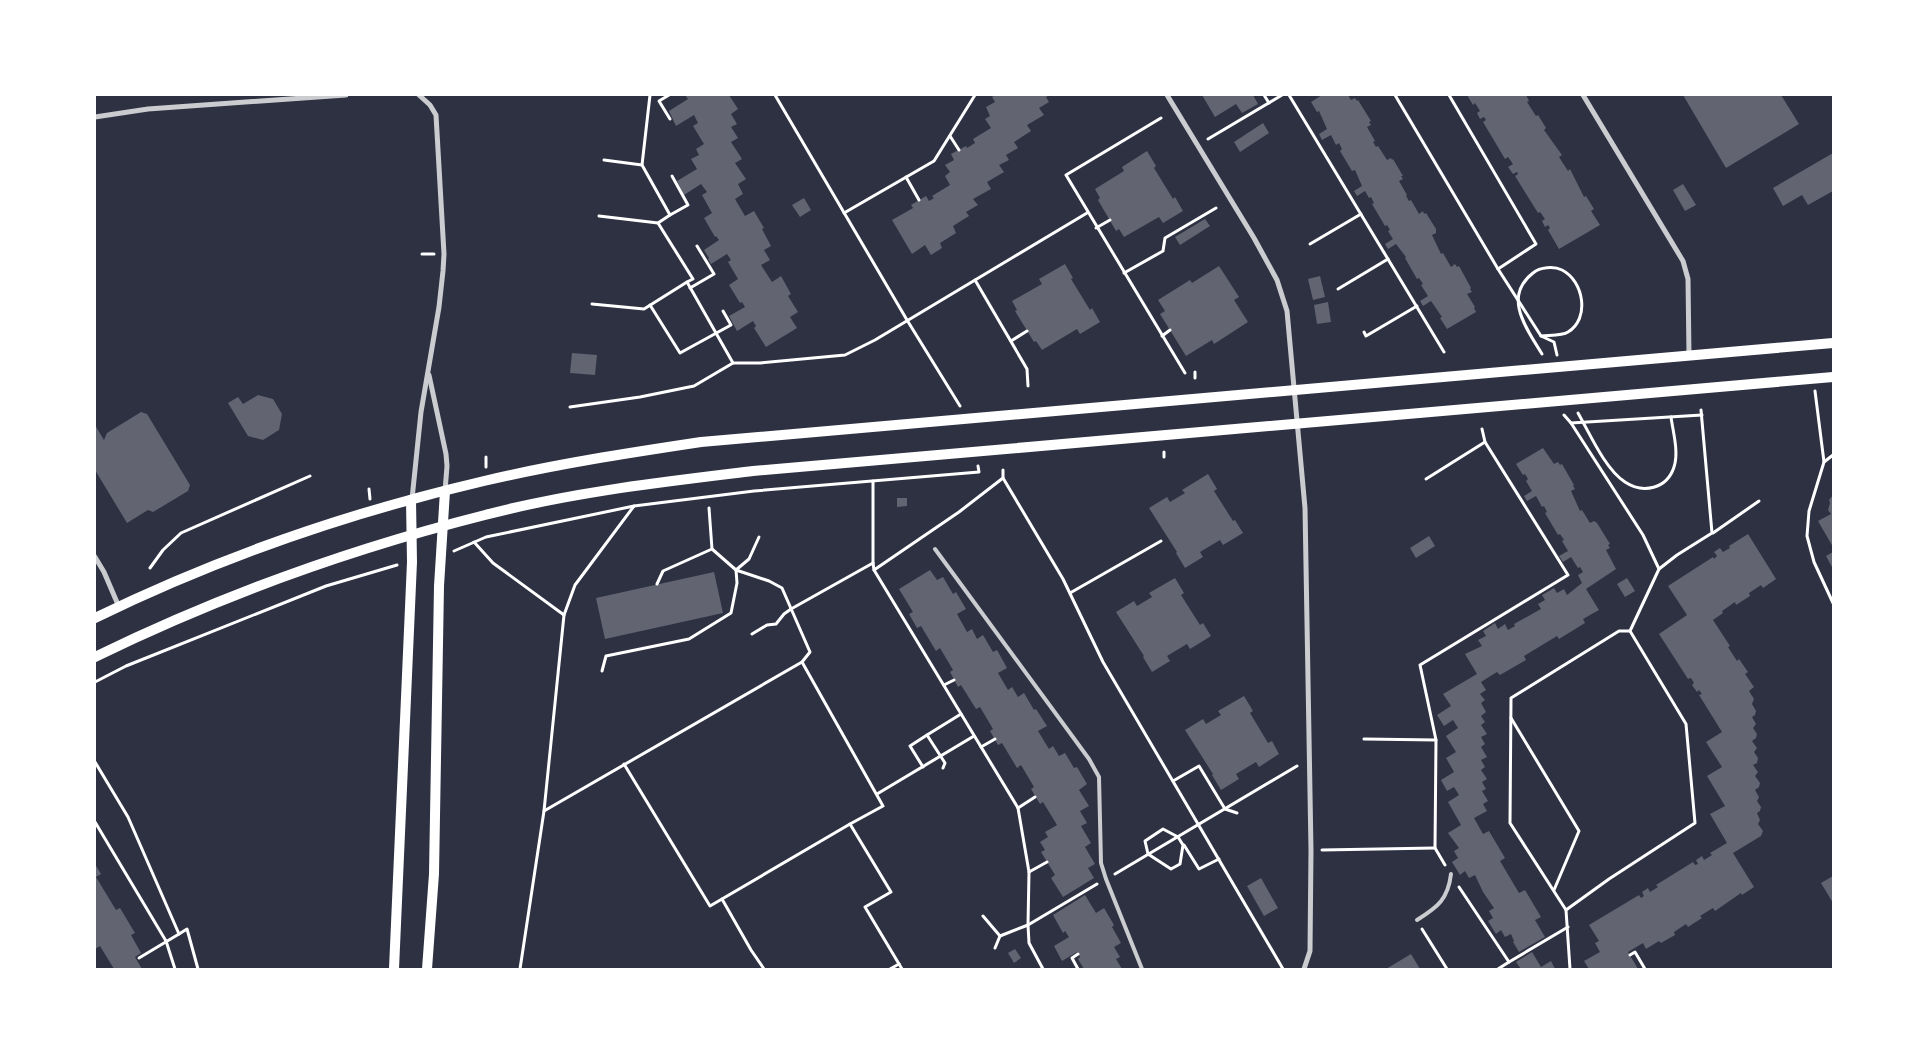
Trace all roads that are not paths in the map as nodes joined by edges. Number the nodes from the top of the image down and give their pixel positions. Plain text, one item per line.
1 (346, 95) edge
2 (421, 95) edge
3 (1167, 95) edge
4 (1584, 95) edge
5 (95, 116) edge
6 (1833, 343) edge
7 (1688, 355) junction
8 (429, 372) junction
9 (1833, 377) edge
10 (1294, 390) junction
11 (1297, 424) junction
12 (445, 491) junction
13 (412, 500) junction
14 (442, 526) junction
15 (412, 534) junction
16 (935, 549) dead end
17 (95, 557) edge
18 (119, 607) junction
19 (95, 618) edge
20 (95, 657) edge
21 (1451, 874) road end
22 (1417, 920) road end
23 (394, 969) edge
24 (427, 969) edge
25 (1142, 969) edge
26 (1304, 969) edge

1 - 5 street
2 - 8 street
3 - 10 street
4 - 7 street
6 - 7 main road
7 - 10 main road
8 - 12 street
8 - 13 street
9 - 11 main road
10 - 11 street
10 - 12 main road
11 - 14 main road
11 - 26 street
12 - 13 main road
12 - 14 main road
13 - 15 main road
13 - 18 main road
14 - 15 main road
14 - 24 main road
15 - 20 main road
15 - 23 main road
16 - 25 lane
17 - 18 street
18 - 19 main road
21 - 22 lane

